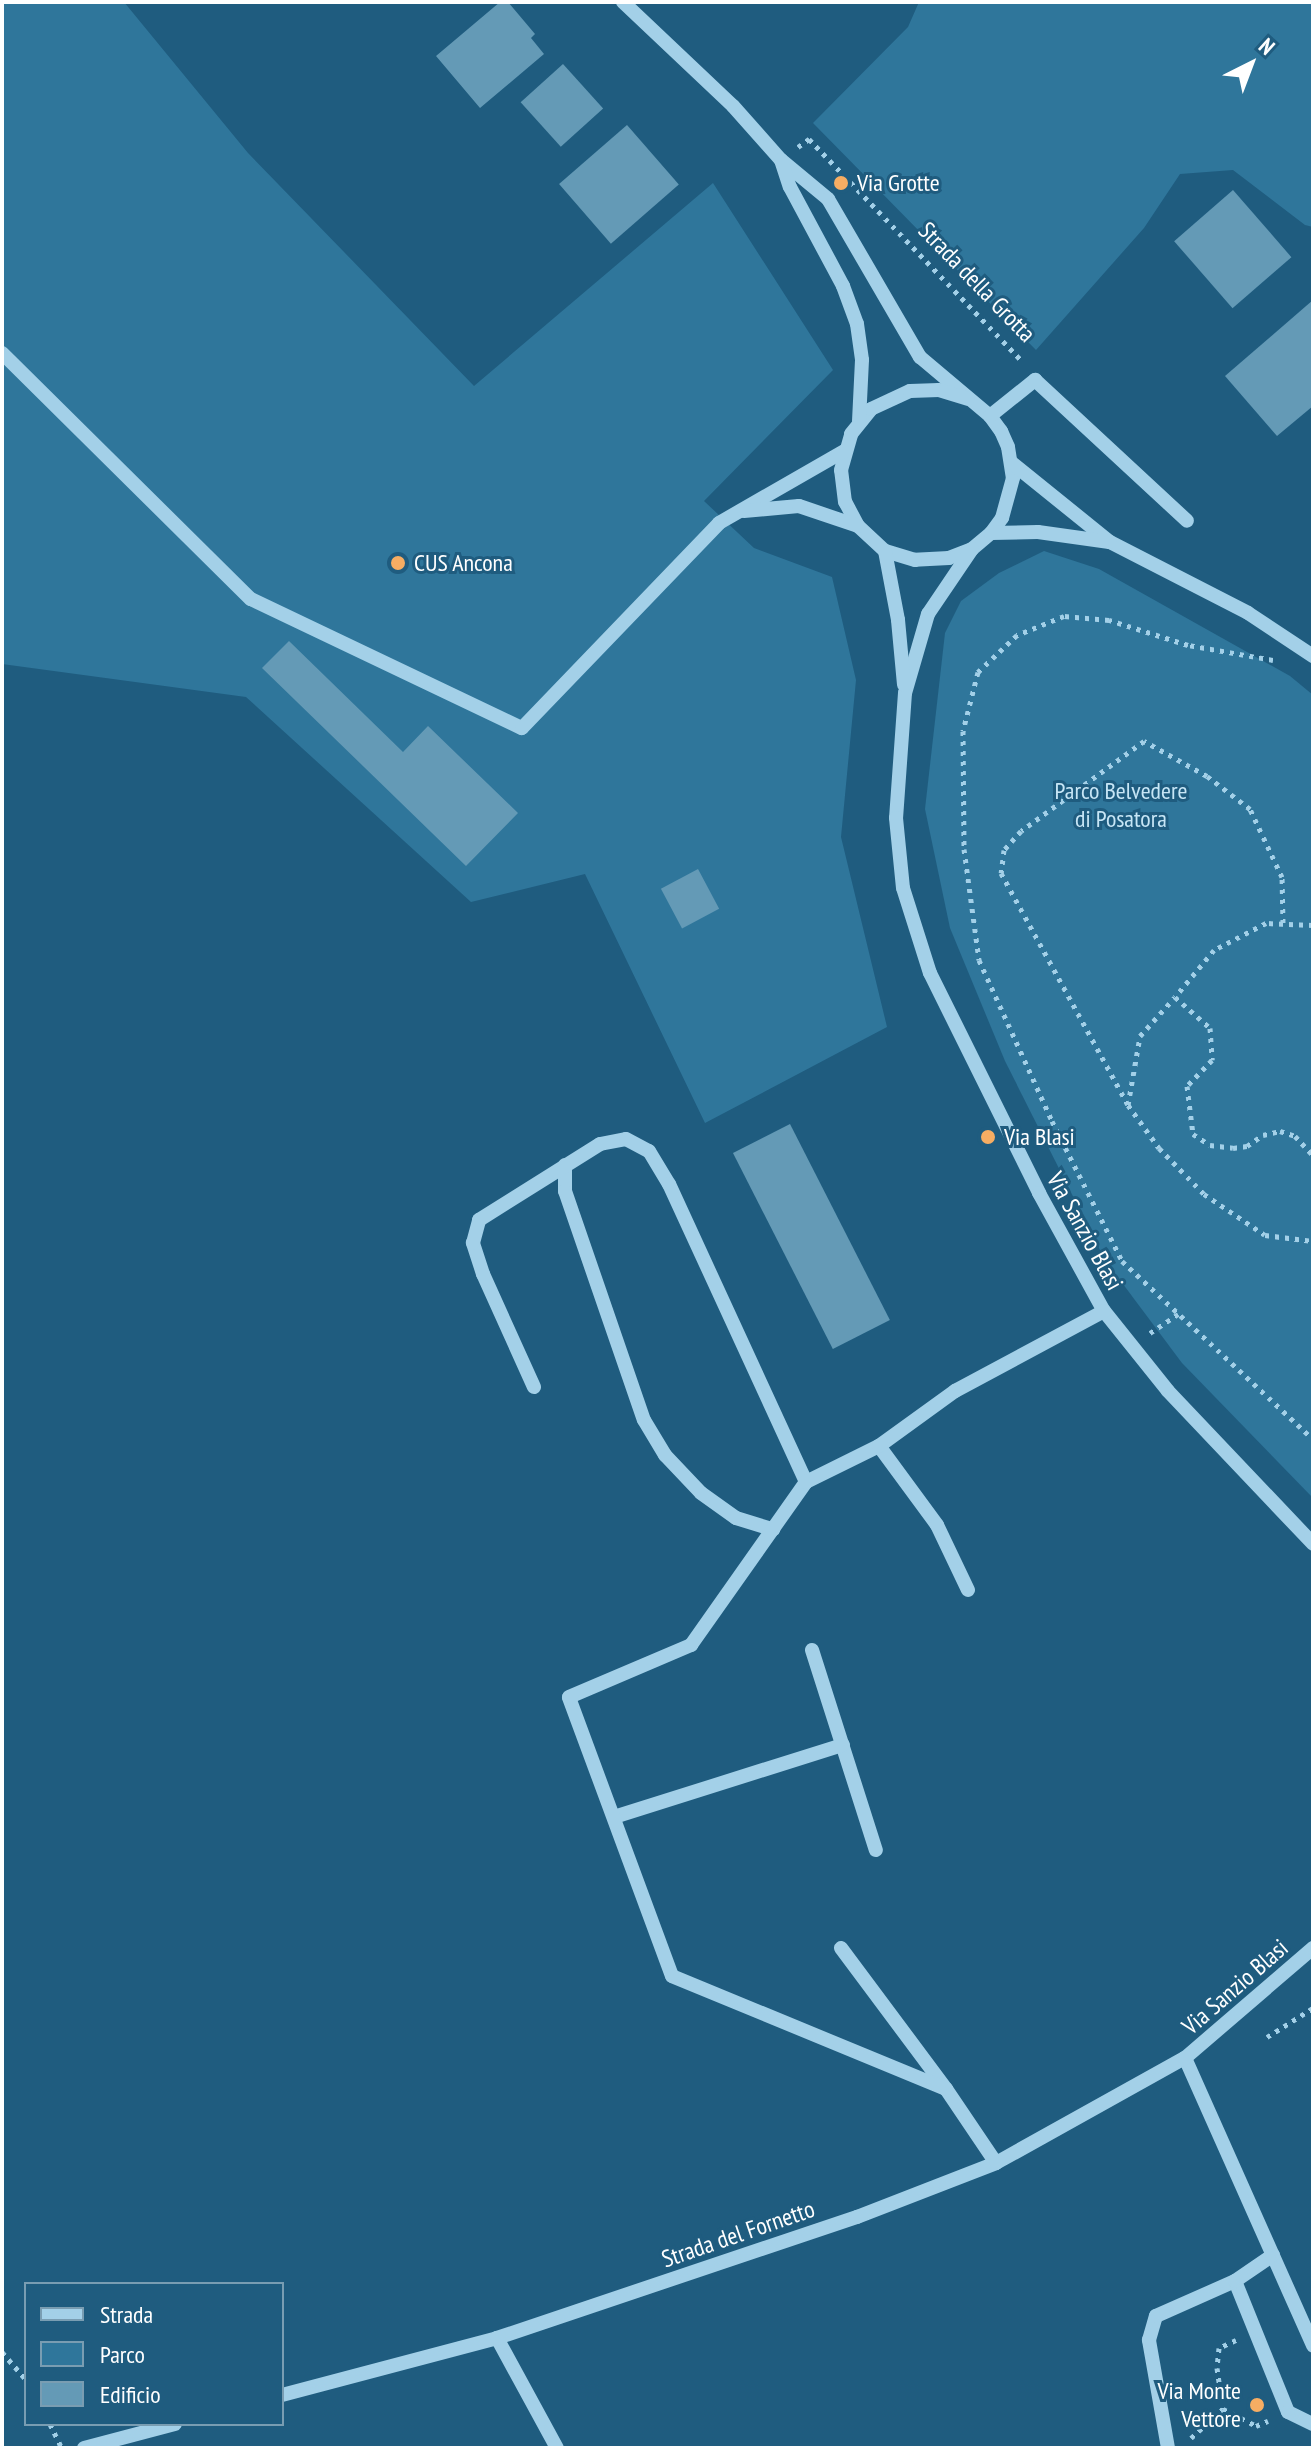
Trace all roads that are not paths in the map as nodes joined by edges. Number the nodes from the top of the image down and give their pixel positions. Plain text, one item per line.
1 (623, 2) edge
2 (781, 160) junction
3 (2, 353) edge
4 (968, 399) junction
5 (990, 416) junction
6 (859, 421) junction
7 (844, 451) junction
8 (1012, 463) junction
9 (740, 511) junction
10 (1187, 521) dead end
11 (858, 526) junction
12 (991, 533) junction
13 (1110, 542) junction
14 (972, 549) junction
15 (885, 551) junction
16 (1313, 656) edge
17 (905, 693) junction
18 (565, 1165) junction
19 (1104, 1311) junction
20 (534, 1387) dead end
21 (879, 1446) junction
22 (806, 1482) junction
23 (773, 1529) junction
24 (1313, 1544) edge
25 (968, 1590) dead end
26 (812, 1650) dead end
27 (843, 1745) junction
28 (614, 1817) junction
29 (876, 1850) dead end
30 (841, 1948) dead end
31 (1313, 1948) edge
32 (1185, 2058) junction
33 (946, 2089) junction
34 (996, 2163) junction
35 (1273, 2255) junction
36 (1235, 2281) junction
37 (497, 2338) junction
38 (1313, 2346) edge
39 (284, 2394) edge
40 (1313, 2424) edge
41 (167, 2426) edge
42 (84, 2448) edge
43 (557, 2448) edge
44 (1168, 2448) edge

1 - 2 street
2 - 4 street
2 - 6 street
3 - 9 street
4 - 5 street
4 - 6 street
5 - 8 street
5 - 10 street, Strada della Grotta
6 - 7 street
7 - 9 street
7 - 11 street
8 - 12 street
8 - 13 street
9 - 11 street
11 - 15 street
12 - 13 street
12 - 14 street
13 - 16 street
14 - 15 street
14 - 17 street, Via Sanzio Blasi
15 - 17 street, Via Sanzio Blasi
17 - 19 street, Via Sanzio Blasi
18 - 20 street
18 - 22 street
18 - 23 street
19 - 21 street
19 - 24 street, Via Sanzio Blasi
21 - 22 street
21 - 25 street
22 - 23 street
23 - 28 street
26 - 27 street
27 - 28 street
27 - 29 street
28 - 33 street
30 - 33 street
31 - 32 street, Via Sanzio Blasi
32 - 34 street, Strada del Fornetto
32 - 35 street
33 - 34 street
34 - 37 street, Strada del Fornetto
35 - 36 street
35 - 38 street
36 - 40 street
36 - 44 street
37 - 39 street, Strada del Fornetto
37 - 43 street
41 - 42 street

